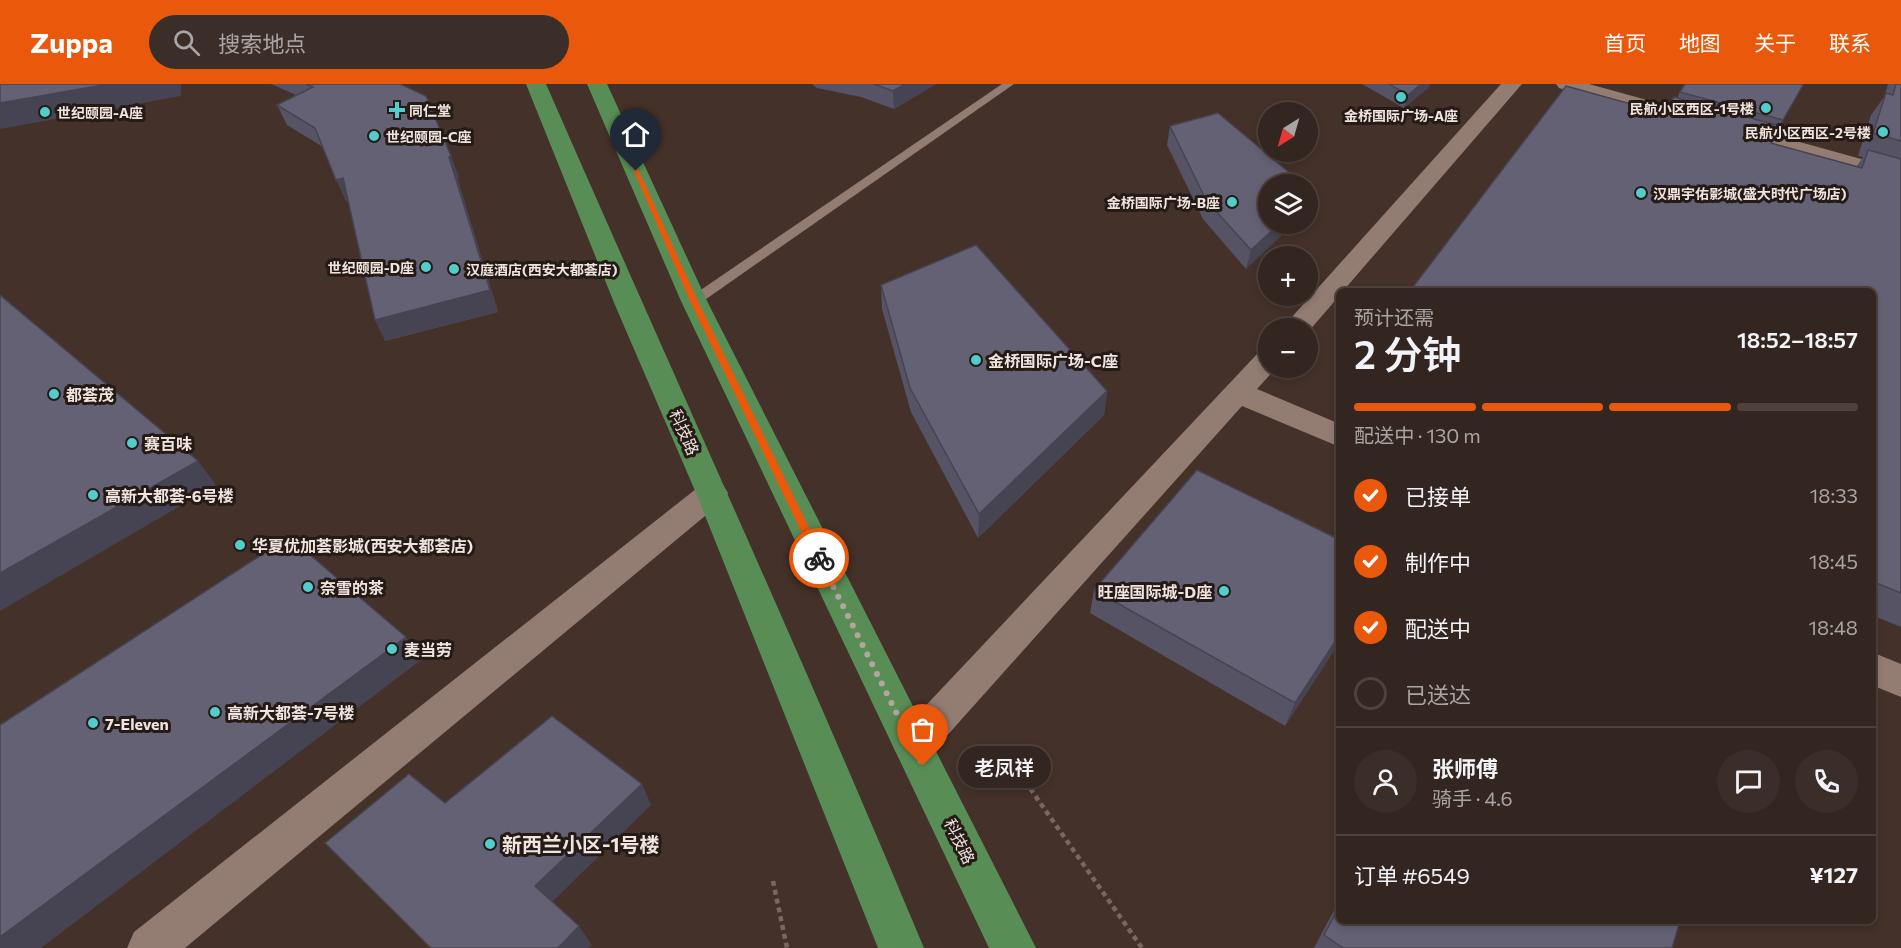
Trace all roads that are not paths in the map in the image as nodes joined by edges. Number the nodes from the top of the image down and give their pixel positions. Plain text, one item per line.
1 (536, 84) edge
2 (597, 84) edge
3 (1010, 84) edge
4 (1512, 84) edge
5 (1566, 84) edge
6 (1901, 177) edge
7 (694, 301) junction
8 (1305, 318) edge
9 (1258, 371) edge
10 (1239, 393) junction
11 (1336, 434) edge
12 (712, 493) junction
13 (1876, 670) edge
14 (1901, 681) edge
15 (913, 746) junction
16 (150, 948) edge
17 (902, 948) edge
18 (1013, 948) edge

1 - 12 main road, 科技路
2 - 7 main road, 科技路
3 - 7 lane
4 - 8 street
5 - 6 street
7 - 15 main road, 科技路
9 - 10 street
10 - 11 street
10 - 15 street
12 - 16 street
12 - 17 main road, 科技路
13 - 14 street
15 - 18 main road, 科技路

